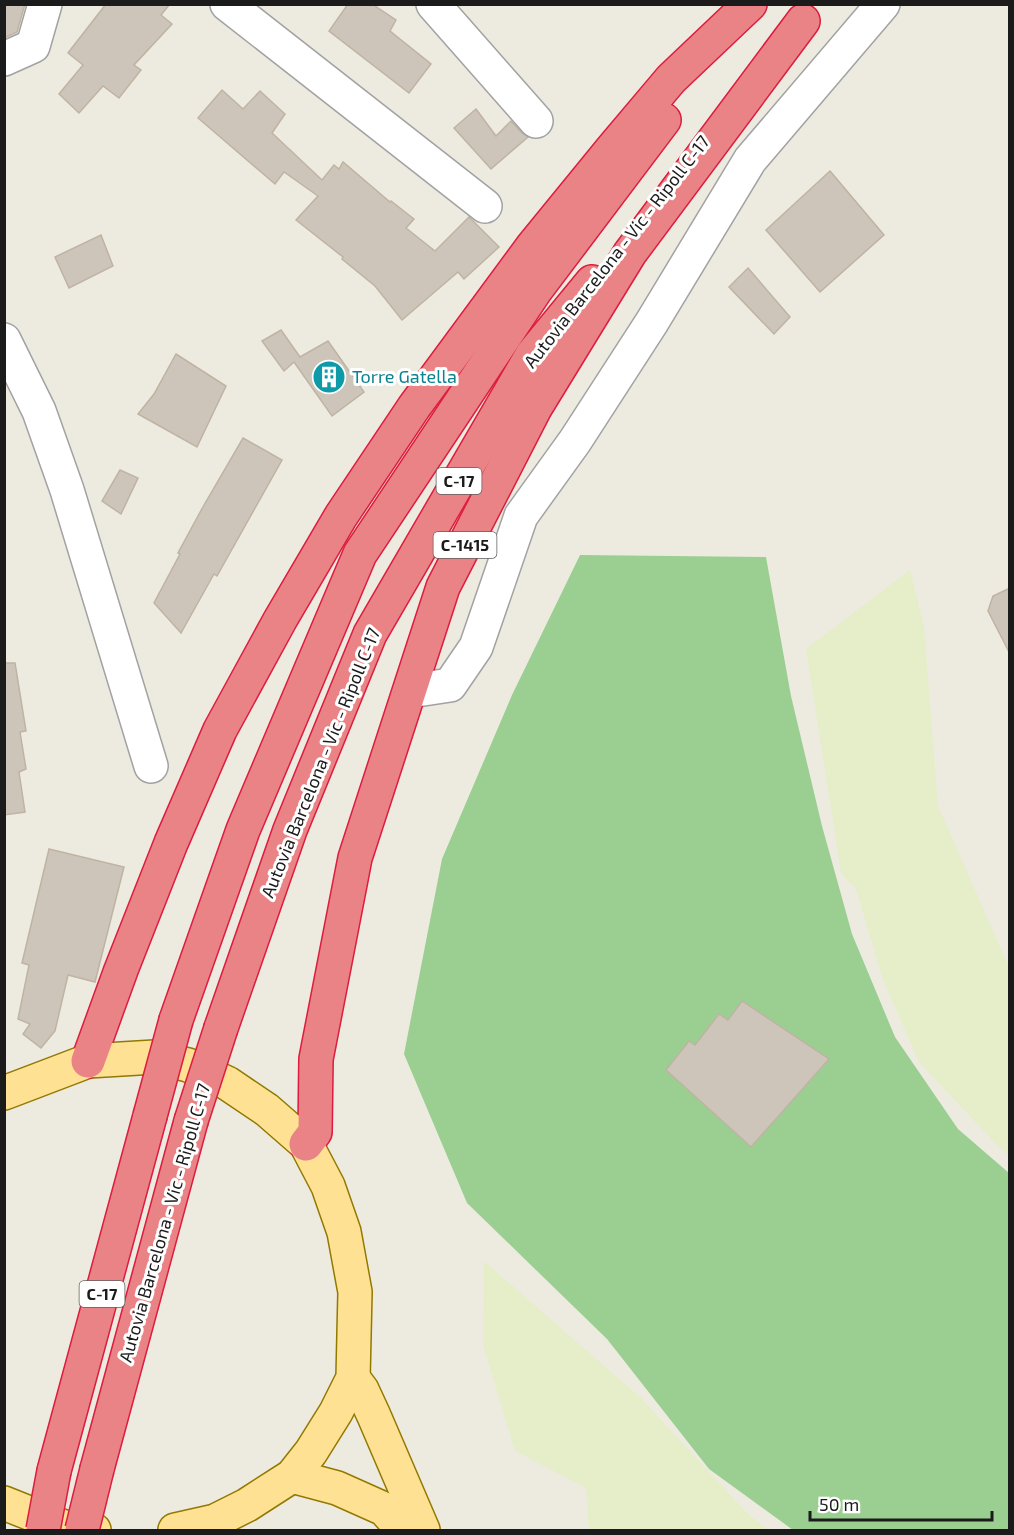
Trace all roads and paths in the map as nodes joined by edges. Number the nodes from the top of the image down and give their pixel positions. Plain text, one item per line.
1 (45, 4) edge
2 (227, 4) edge
3 (433, 4) edge
4 (750, 4) edge
5 (758, 4) edge
6 (883, 4) edge
7 (810, 13) edge
8 (4, 58) edge
9 (536, 121) dead end
10 (485, 206) dead end
11 (4, 340) edge
12 (4, 399) edge
13 (48, 436) junction
14 (410, 691) junction
15 (151, 765) dead end
16 (88, 1061) junction
17 (5, 1093) edge
18 (306, 1144) junction
19 (353, 1378) junction
20 (292, 1476) junction
21 (4, 1503) edge
22 (43, 1530) edge
23 (82, 1530) edge
24 (94, 1530) edge
25 (176, 1530) edge
26 (403, 1530) edge
27 (423, 1530) edge

1 - 8 street
2 - 10 street
3 - 9 street
4 - 16 highway
5 - 22 highway, Autovia Barcelona - Vic - Ripoll C-17 / C-17, bridge
6 - 14 street
7 - 14 highway, C-1415
7 - 23 highway, Autovia Barcelona - Vic - Ripoll C-17 / C-17, bridge
11 - 13 street
12 - 13 street
13 - 15 street
14 - 18 highway, C-1415
16 - 17 main road
16 - 18 main road
18 - 19 main road
19 - 20 main road
19 - 27 main road
20 - 25 main road
20 - 26 main road
21 - 24 main road

